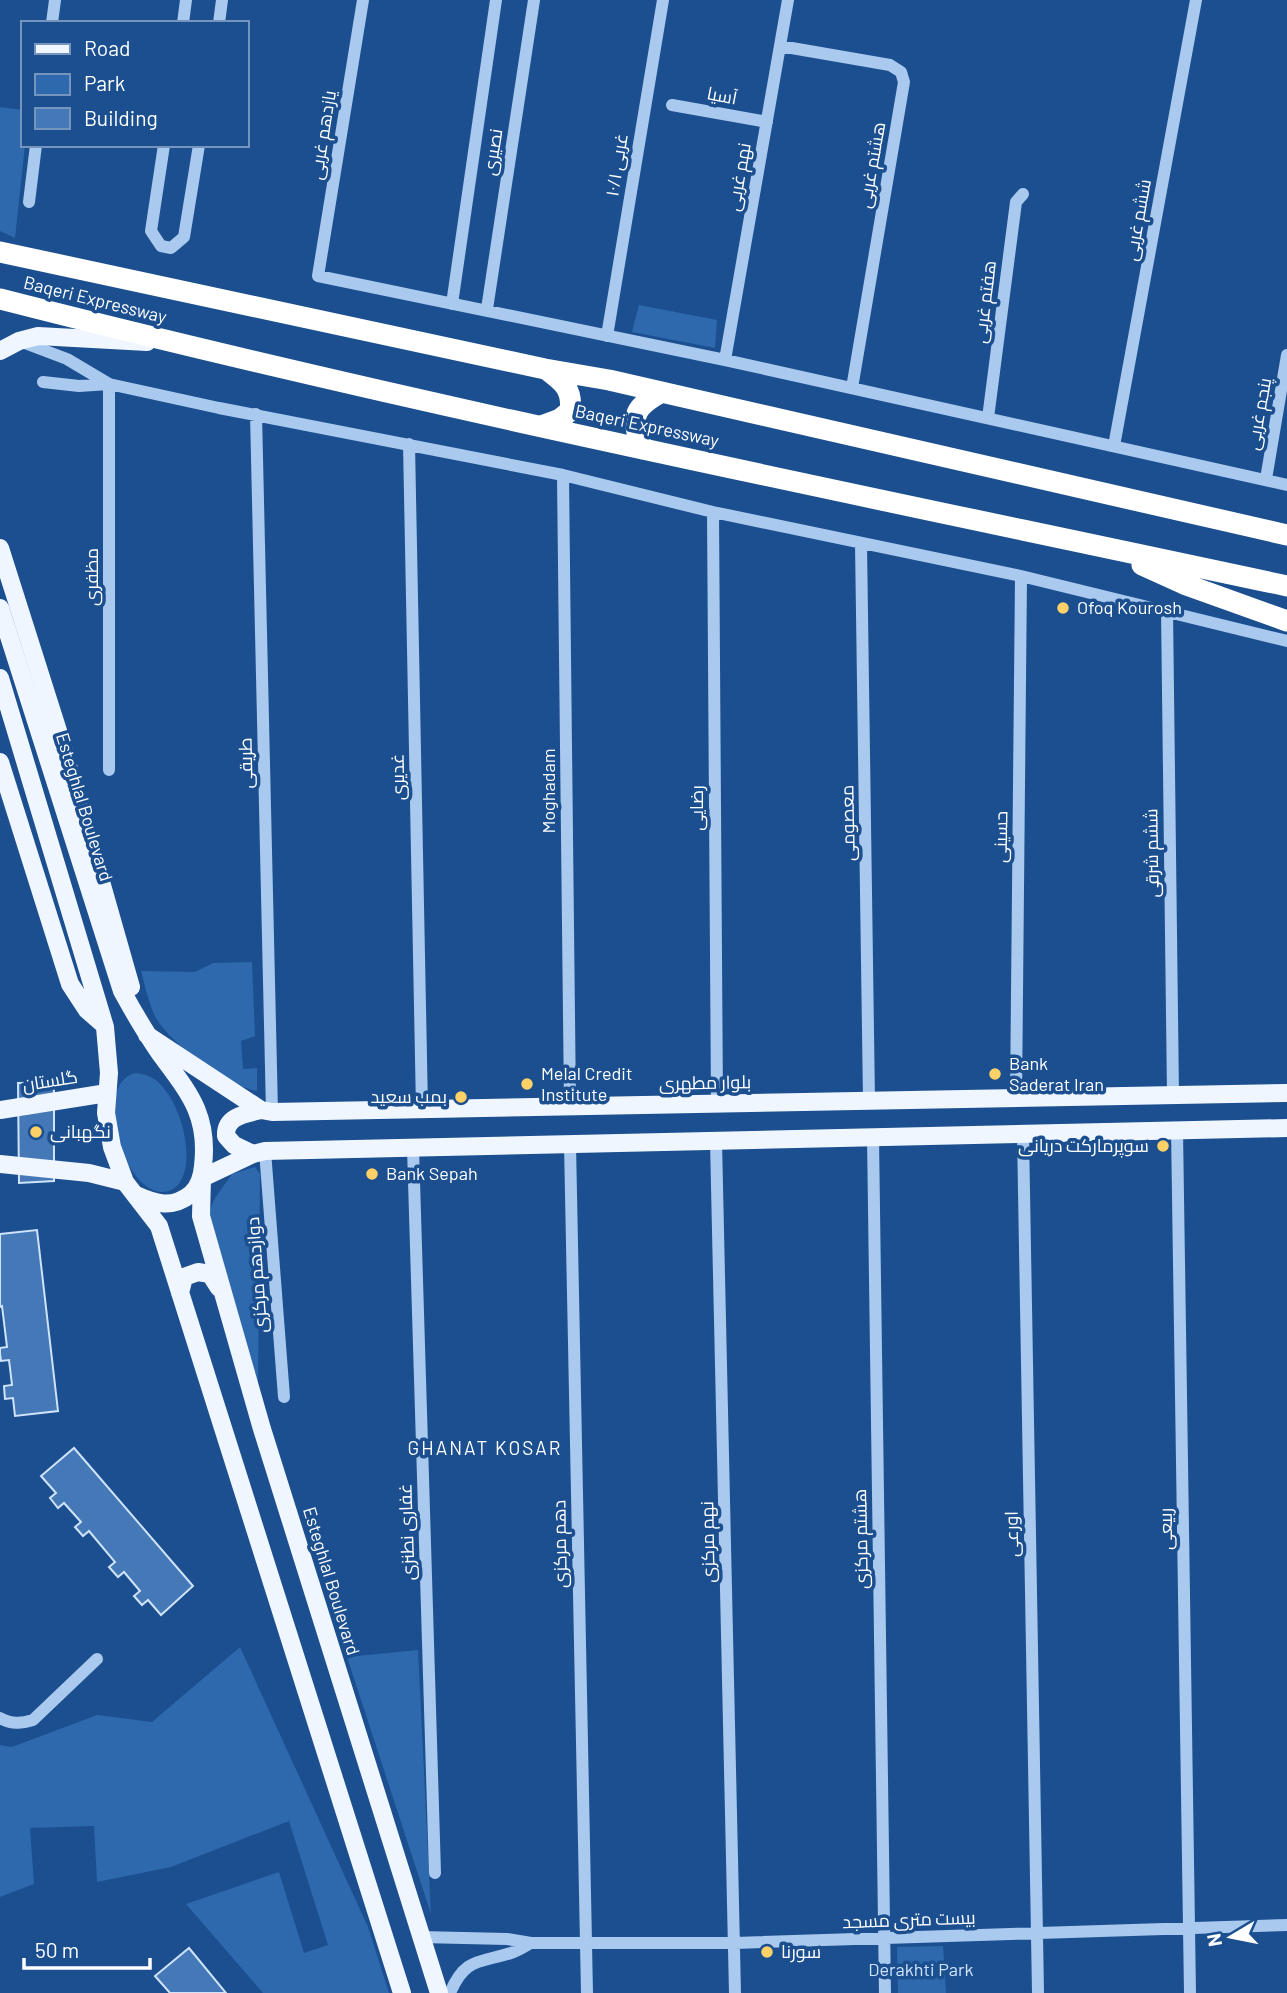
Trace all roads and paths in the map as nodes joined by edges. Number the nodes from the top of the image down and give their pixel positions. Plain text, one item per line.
1 (55, 0) edge
2 (186, 0) edge
3 (222, 0) edge
4 (363, 0) edge
5 (496, 0) edge
6 (534, 0) edge
7 (663, 0) edge
8 (788, 0) edge
9 (1196, 0) edge
10 (52, 21) edge
11 (183, 21) edge
12 (219, 21) edge
13 (780, 46) junction
14 (672, 104) dead end
15 (766, 122) junction
16 (36, 147) edge
17 (164, 147) edge
18 (199, 147) edge
19 (1023, 194) dead end
20 (29, 202) dead end
21 (0, 244) edge
22 (9, 255) edge
23 (0, 299) edge
24 (452, 304) junction
25 (486, 309) junction
26 (607, 337) junction
27 (19, 341) junction
28 (174, 344) junction
29 (0, 351) edge
30 (1287, 355) edge
31 (725, 360) junction
32 (545, 369) junction
33 (43, 382) dead end
34 (109, 384) junction
35 (852, 388) junction
36 (660, 393) junction
37 (256, 414) junction
38 (989, 418) junction
39 (541, 426) junction
40 (409, 444) junction
41 (1114, 446) junction
42 (643, 449) junction
43 (563, 475) junction
44 (1266, 479) junction
45 (1287, 485) edge
46 (713, 512) junction
47 (1287, 535) edge
48 (861, 544) junction
49 (0, 548) edge
50 (1108, 550) junction
51 (1021, 576) junction
52 (1287, 586) edge
53 (0, 608) edge
54 (1167, 610) junction
55 (1287, 621) edge
56 (1287, 641) edge
57 (0, 678) edge
58 (0, 762) edge
59 (110, 770) dead end
60 (135, 1015) junction
61 (105, 1027) junction
62 (148, 1035) junction
63 (107, 1093) junction
64 (1287, 1093) edge
65 (1173, 1095) junction
66 (1016, 1098) junction
67 (869, 1101) junction
68 (717, 1103) junction
69 (570, 1106) junction
70 (422, 1109) junction
71 (0, 1110) edge
72 (266, 1111) junction
73 (1287, 1128) edge
74 (1177, 1130) junction
75 (1023, 1134) junction
76 (873, 1138) junction
77 (716, 1141) junction
78 (570, 1144) junction
79 (413, 1148) junction
80 (259, 1153) junction
81 (0, 1164) edge
82 (202, 1178) junction
83 (130, 1189) junction
84 (180, 1293) junction
85 (224, 1297) junction
86 (284, 1397) dead end
87 (97, 1659) dead end
88 (0, 1718) edge
89 (435, 1873) dead end
90 (1287, 1925) edge
91 (1189, 1927) junction
92 (1037, 1933) junction
93 (420, 1937) junction
94 (884, 1939) junction
95 (531, 1943) junction
96 (734, 1943) junction
97 (586, 1944) junction
98 (402, 1993) edge
99 (439, 1993) edge
100 (450, 1993) edge
101 (587, 1993) edge
102 (735, 1993) edge
103 (885, 1993) edge
104 (1038, 1993) edge
105 (1190, 1993) edge

1 - 10 street
2 - 11 street
3 - 12 street
4 - 24 street, یازدهم غربی
5 - 24 street, نصیری
6 - 25 street, نصیری
7 - 26 street, ۱۰/۱ غربی
8 - 13 street, نهم غربی
9 - 41 street, ششم غربی
13 - 15 street, نهم غربی
13 - 35 street, هشتم غربی
14 - 15 street, آسیا
15 - 31 street, نهم غربی
16 - 20 street
17 - 18 street
19 - 38 street, هفتم غربی
21 - 22 main road
22 - 32 highway, Baqeri Expressway
23 - 28 highway, Baqeri Expressway
24 - 25 street
25 - 26 street
26 - 31 street
27 - 28 main road
27 - 29 main road
27 - 34 street
28 - 39 highway, Baqeri Expressway
30 - 44 street, پنجم غربی
31 - 35 street
32 - 36 highway, Baqeri Expressway
32 - 39 highway
33 - 34 street
34 - 37 street
34 - 59 street, مظفری
35 - 38 street
36 - 42 highway
36 - 47 highway, Baqeri Expressway
37 - 40 street
37 - 72 street, طریقی
38 - 41 street
39 - 42 highway, Baqeri Expressway
40 - 43 street
40 - 70 street, غدیری
41 - 44 street
42 - 50 highway, Baqeri Expressway
43 - 46 street
43 - 69 street, Moghadam
44 - 45 street
46 - 48 street
46 - 68 street, رضایی
48 - 51 street
48 - 67 street, معصومی
49 - 60 main road
50 - 52 highway, Baqeri Expressway
50 - 55 highway
51 - 54 street
51 - 66 street, حسینی
53 - 60 main road, Esteghlal Boulevard
54 - 56 street
54 - 65 street, ششم شرقی
57 - 61 main road
58 - 61 main road
60 - 62 main road, Esteghlal Boulevard
61 - 63 main road
62 - 72 main road
62 - 82 main road, Esteghlal Boulevard
63 - 71 main road, گلستان
63 - 83 main road
64 - 65 main road, بلوار مطهری
65 - 66 main road, بلوار مطهری
66 - 67 main road, بلوار مطهری
67 - 68 main road, بلوار مطهری
68 - 69 main road, بلوار مطهری
69 - 70 main road, بلوار مطهری
70 - 72 main road, بلوار مطهری
72 - 80 main road
73 - 74 main road
74 - 75 main road
74 - 91 street, ربیعی
75 - 76 main road
75 - 92 street, اورعی
76 - 77 main road
76 - 94 street, هشتم مرکزی
77 - 78 main road
77 - 96 street, نهم مرکزی
78 - 79 main road
78 - 97 street, دهم مرکزی
79 - 80 main road
79 - 89 street, غفاری نطنزی
80 - 82 main road
80 - 86 street, دوازدهم مرکزی
81 - 83 main road
82 - 83 main road
82 - 85 main road, Esteghlal Boulevard
83 - 84 main road
84 - 85 main road
84 - 98 main road
85 - 93 main road, Esteghlal Boulevard
87 - 88 street
90 - 91 street, بیست متری مسجد
91 - 92 street, بیست متری مسجد
91 - 105 street
92 - 94 street, بیست متری مسجد
92 - 104 street, اورعی
93 - 95 street, بیست متری مسجد
93 - 99 main road, Esteghlal Boulevard
94 - 96 street, بیست متری مسجد
94 - 103 street
95 - 97 street, بیست متری مسجد
95 - 100 street, بیست متری مسجد
96 - 97 street, بیست متری مسجد
96 - 102 street, نهم مرکزی
97 - 101 street, دهم مرکزی

